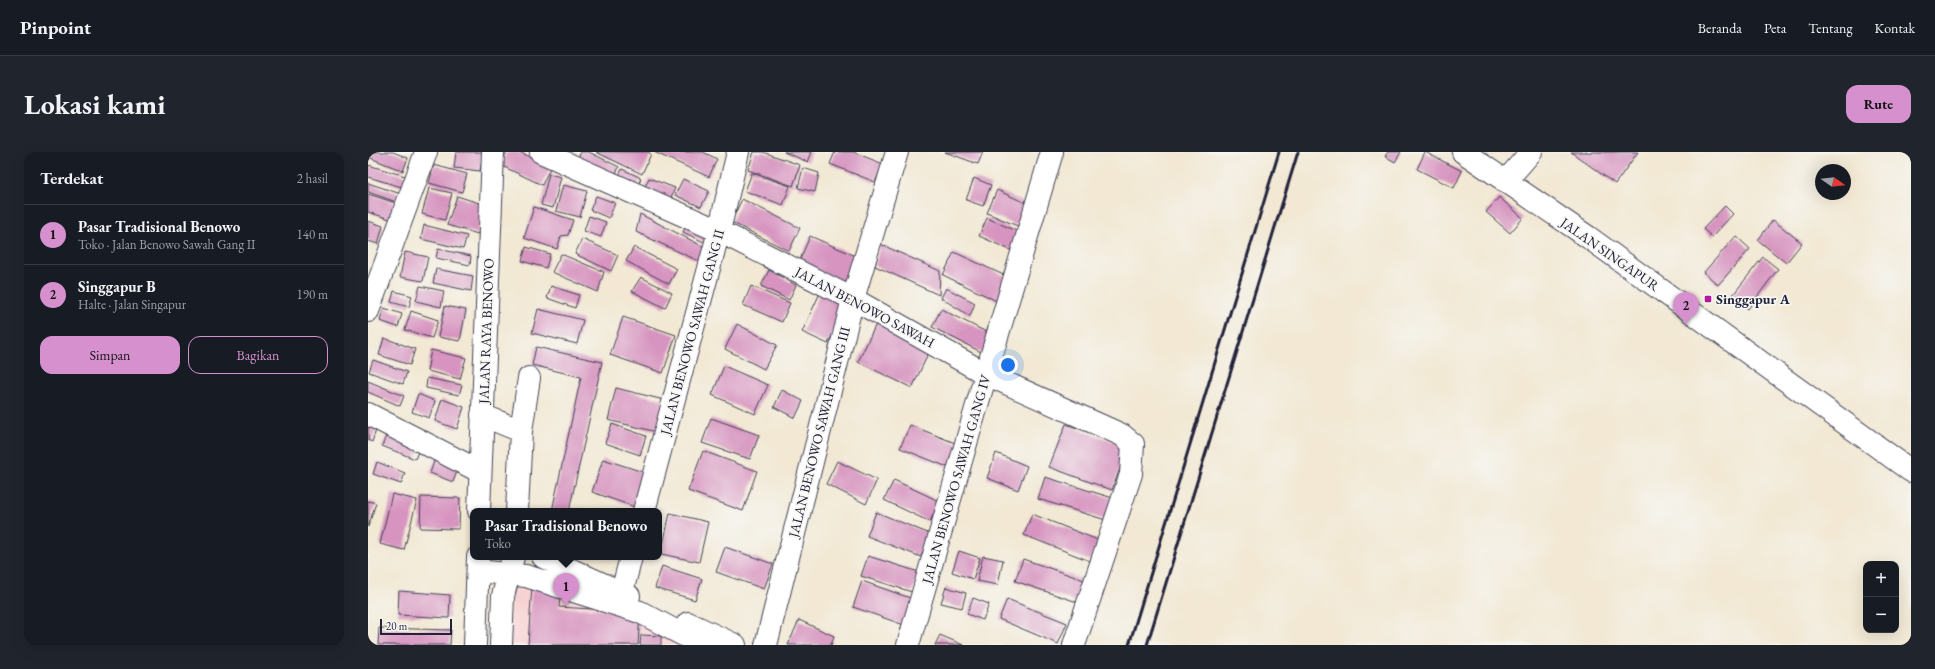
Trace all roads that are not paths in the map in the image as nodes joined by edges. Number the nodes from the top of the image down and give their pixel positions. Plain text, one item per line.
1 (426, 152) edge
2 (493, 152) edge
3 (541, 152) edge
4 (738, 152) edge
5 (897, 152) edge
6 (1052, 152) edge
7 (1463, 152) edge
8 (1531, 152) edge
9 (569, 158) edge
10 (1505, 182) junction
11 (719, 231) junction
12 (853, 298) junction
13 (368, 311) edge
14 (986, 374) junction
15 (529, 378) dead end
16 (368, 414) edge
17 (482, 415) junction
18 (521, 431) junction
19 (1911, 470) edge
20 (480, 471) junction
21 (479, 508) edge
22 (517, 508) edge
23 (645, 508) edge
24 (550, 560) edge
25 (630, 560) edge
26 (478, 564) edge
27 (510, 566) edge
28 (622, 592) junction
29 (475, 645) edge
30 (501, 645) edge
31 (702, 645) edge
32 (735, 645) edge
33 (766, 645) edge
34 (908, 645) edge
35 (1074, 645) edge

1 - 13 street
2 - 17 street, JALAN RAYA BENOWO
3 - 9 street, JALAN BENOWO SAWAH
4 - 11 street, JALAN BENOWO SAWAH GANG II
5 - 12 street, JALAN BENOWO SAWAH GANG III
6 - 14 street, JALAN BENOWO SAWAH GANG IV
7 - 10 street, JALAN SINGAPUR
8 - 10 street
9 - 11 street, JALAN BENOWO SAWAH
10 - 19 street, JALAN SINGAPUR
11 - 12 street, JALAN BENOWO SAWAH
11 - 23 street, JALAN BENOWO SAWAH GANG II
12 - 14 street, JALAN BENOWO SAWAH
12 - 33 street, JALAN BENOWO SAWAH GANG III
14 - 34 street, JALAN BENOWO SAWAH GANG IV
14 - 35 street, JALAN BENOWO SAWAH
15 - 18 street
16 - 20 street
17 - 18 street
17 - 20 street, JALAN RAYA BENOWO
18 - 22 street
20 - 21 street, JALAN RAYA BENOWO
24 - 28 street
25 - 28 street
26 - 27 street
26 - 29 street
27 - 30 street
27 - 31 street
28 - 32 street

